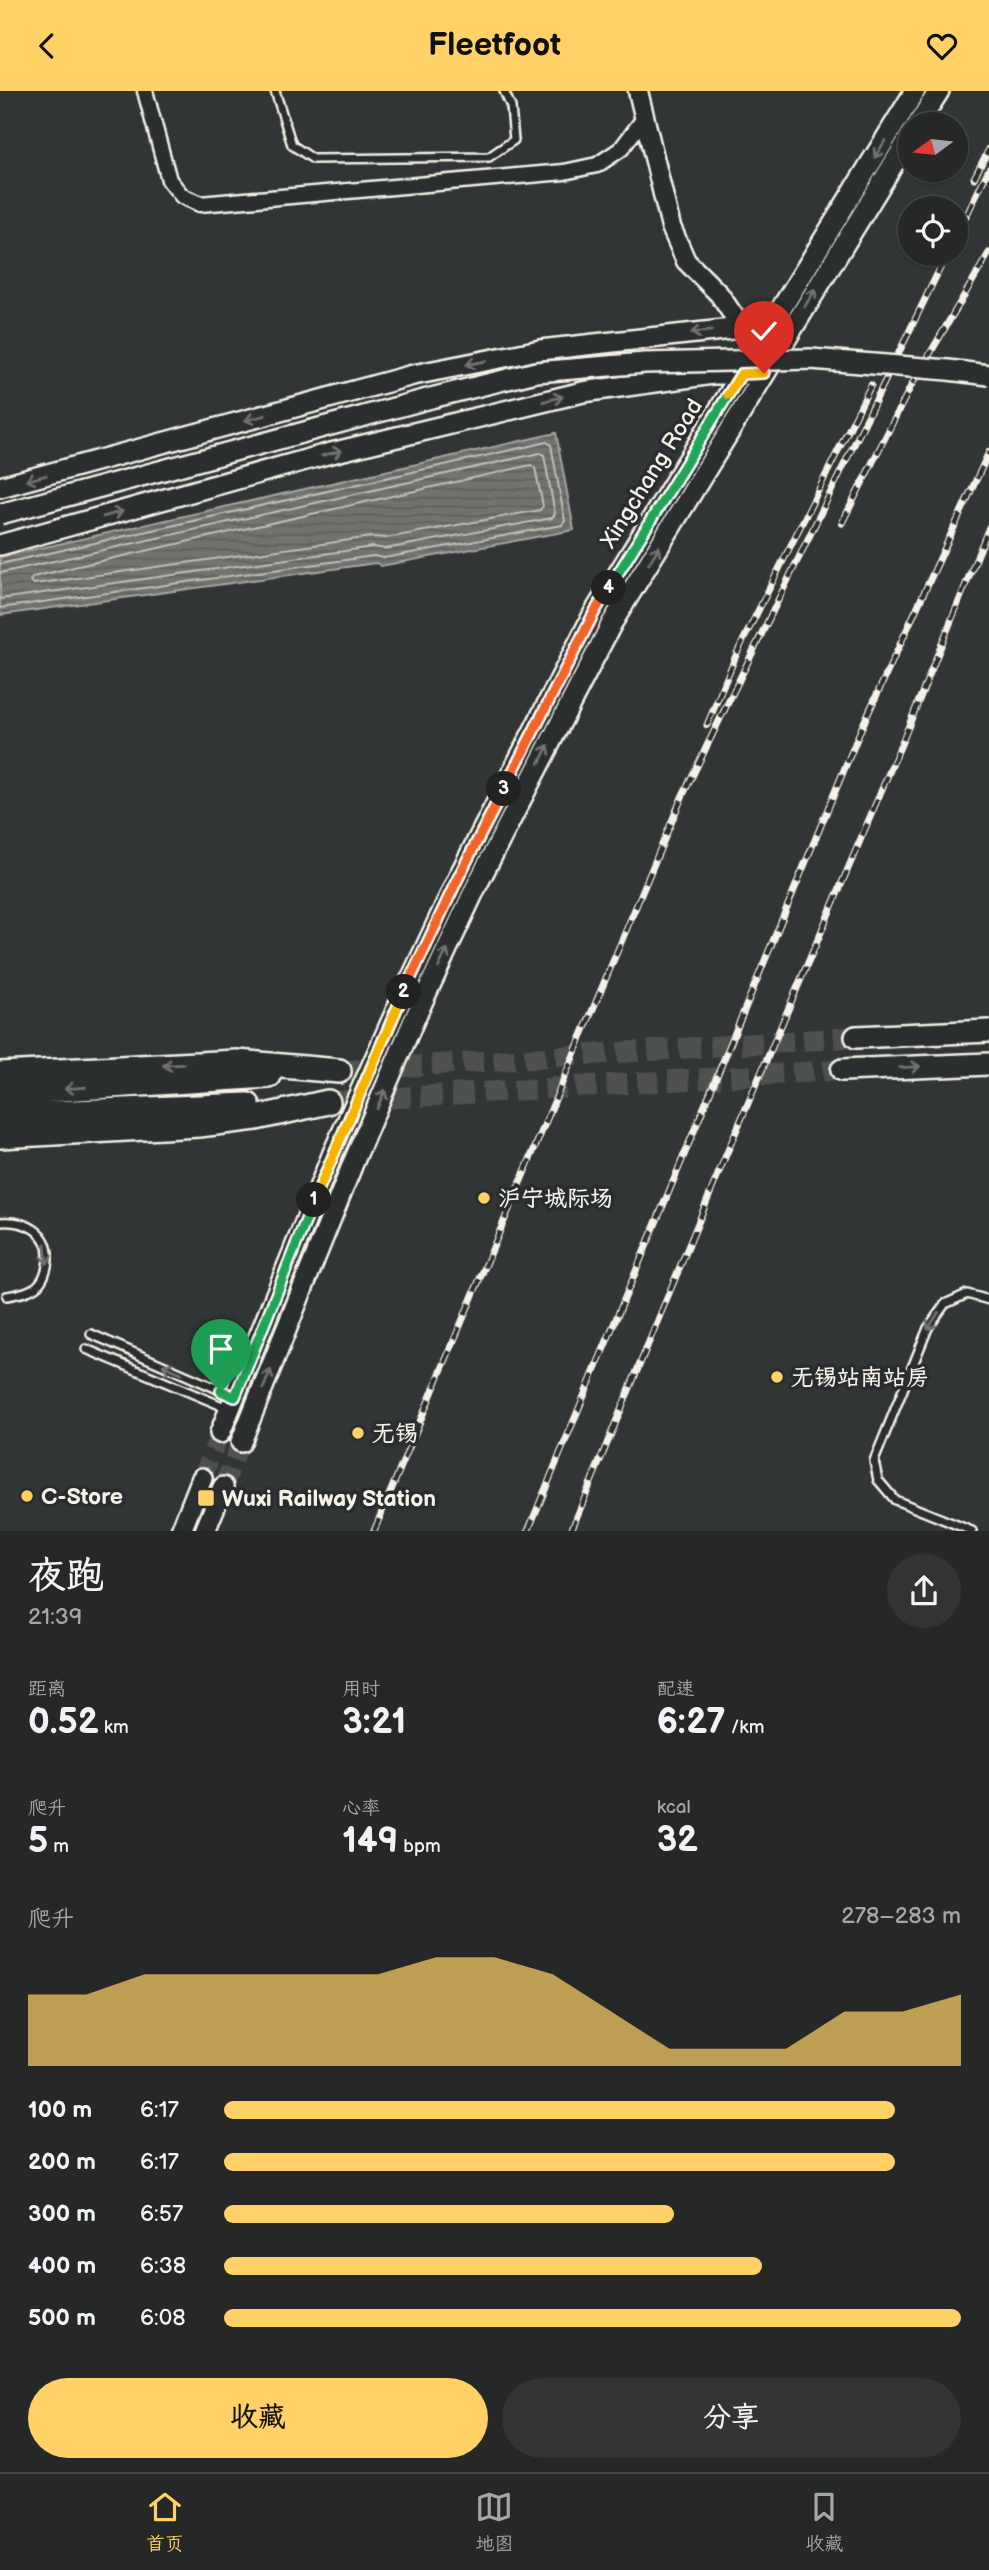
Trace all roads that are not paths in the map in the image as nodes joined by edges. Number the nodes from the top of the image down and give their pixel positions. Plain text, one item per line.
1 (145, 91) edge
2 (275, 91) edge
3 (504, 91) edge
4 (638, 91) edge
5 (915, 91) edge
6 (939, 91) edge
7 (926, 112) edge
8 (645, 117) junction
9 (898, 156) edge
10 (771, 324) junction
11 (793, 325) junction
12 (742, 328) junction
13 (764, 373) junction
14 (741, 374) junction
15 (989, 375) edge
16 (0, 488) edge
17 (0, 514) edge
18 (0, 545) edge
19 (989, 1031) edge
20 (856, 1037) tunnel mouth
21 (989, 1063) edge
22 (842, 1070) tunnel mouth
23 (0, 1074) edge
24 (0, 1093) edge
25 (0, 1115) edge
26 (0, 1136) edge
27 (0, 1222) edge
28 (7, 1296) dead end
29 (989, 1300) edge
30 (91, 1334) dead end
31 (86, 1349) dead end
32 (232, 1403) junction
33 (220, 1433) tunnel mouth
34 (241, 1442) tunnel mouth
35 (202, 1478) tunnel mouth
36 (223, 1487) tunnel mouth
37 (181, 1531) edge
38 (205, 1531) edge
39 (972, 1531) edge

1 - 8 street
2 - 3 lane
4 - 8 street
5 -> 10 main road, Xingchang Road
6 - 7 main road
8 - 12 street
11 -> 9 main road, Xingchang Road
10 - 11 main road
10 - 12 main road
10 - 14 main road, Xingchang Road
11 - 13 main road, Xingchang Road
12 -> 16 main road
13 - 14 main road
34 -> 13 main road, Xingchang Road, bridge
18 -> 14 main road
14 - 32 main road, Xingchang Road, bridge
15 - 17 main road, bridge
19 - 20 main road
22 -> 21 main road
23 - 24 highway
25 - 26 highway
27 -> 28 lane
29 -> 39 lane
32 -> 30 lane
31 - 32 lane
32 - 33 main road, Xingchang Road
35 - 37 main road
36 - 38 main road

